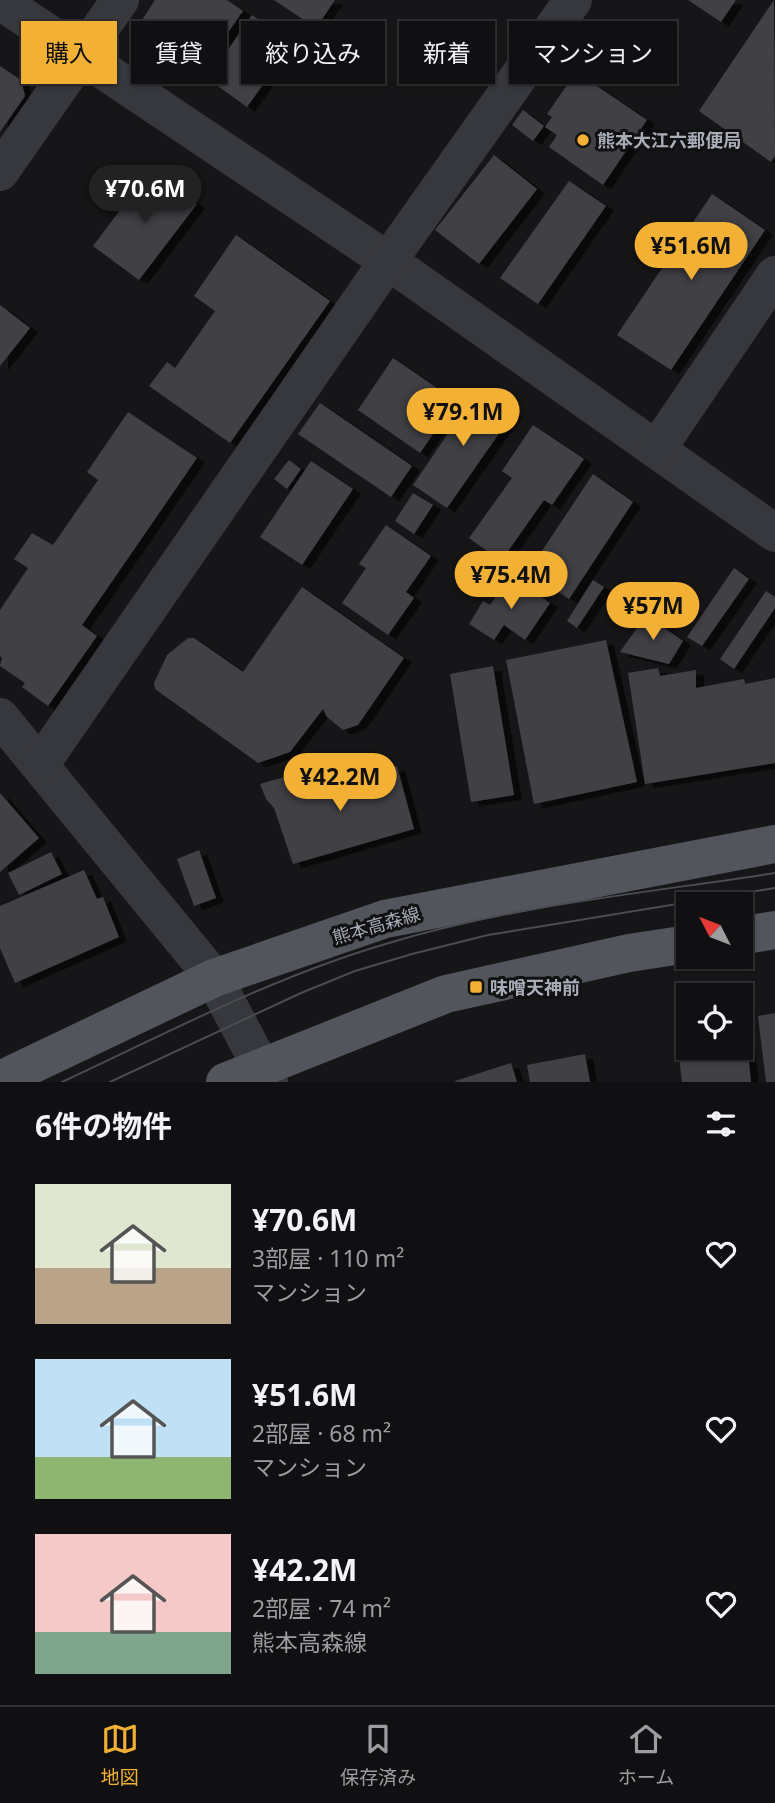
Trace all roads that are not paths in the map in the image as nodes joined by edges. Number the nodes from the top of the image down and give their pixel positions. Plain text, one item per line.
1 (120, 0) edge
2 (573, 0) edge
3 (0, 1) edge
4 (29, 21) edge
5 (105, 21) edge
6 (117, 82) edge
7 (61, 84) edge
8 (0, 172) edge
9 (388, 261) junction
10 (775, 275) edge
11 (657, 449) junction
12 (775, 533) edge
13 (0, 716) edge
14 (40, 765) junction
15 (775, 844) edge
16 (775, 930) edge
17 (753, 934) edge
18 (676, 946) edge
19 (214, 978) junction
20 (266, 1074) edge
21 (0, 1080) edge
22 (225, 1082) edge

1 - 5 street
2 - 9 street
3 - 4 street
6 - 9 street
7 - 8 street
9 - 11 street
9 - 14 street
10 - 11 street
11 - 12 street
13 - 14 street
14 - 19 street
15 - 19 main road, 熊本高森線
16 - 17 main road
18 - 20 main road
19 - 20 street
19 - 21 main road, 熊本高森線
20 - 22 main road

